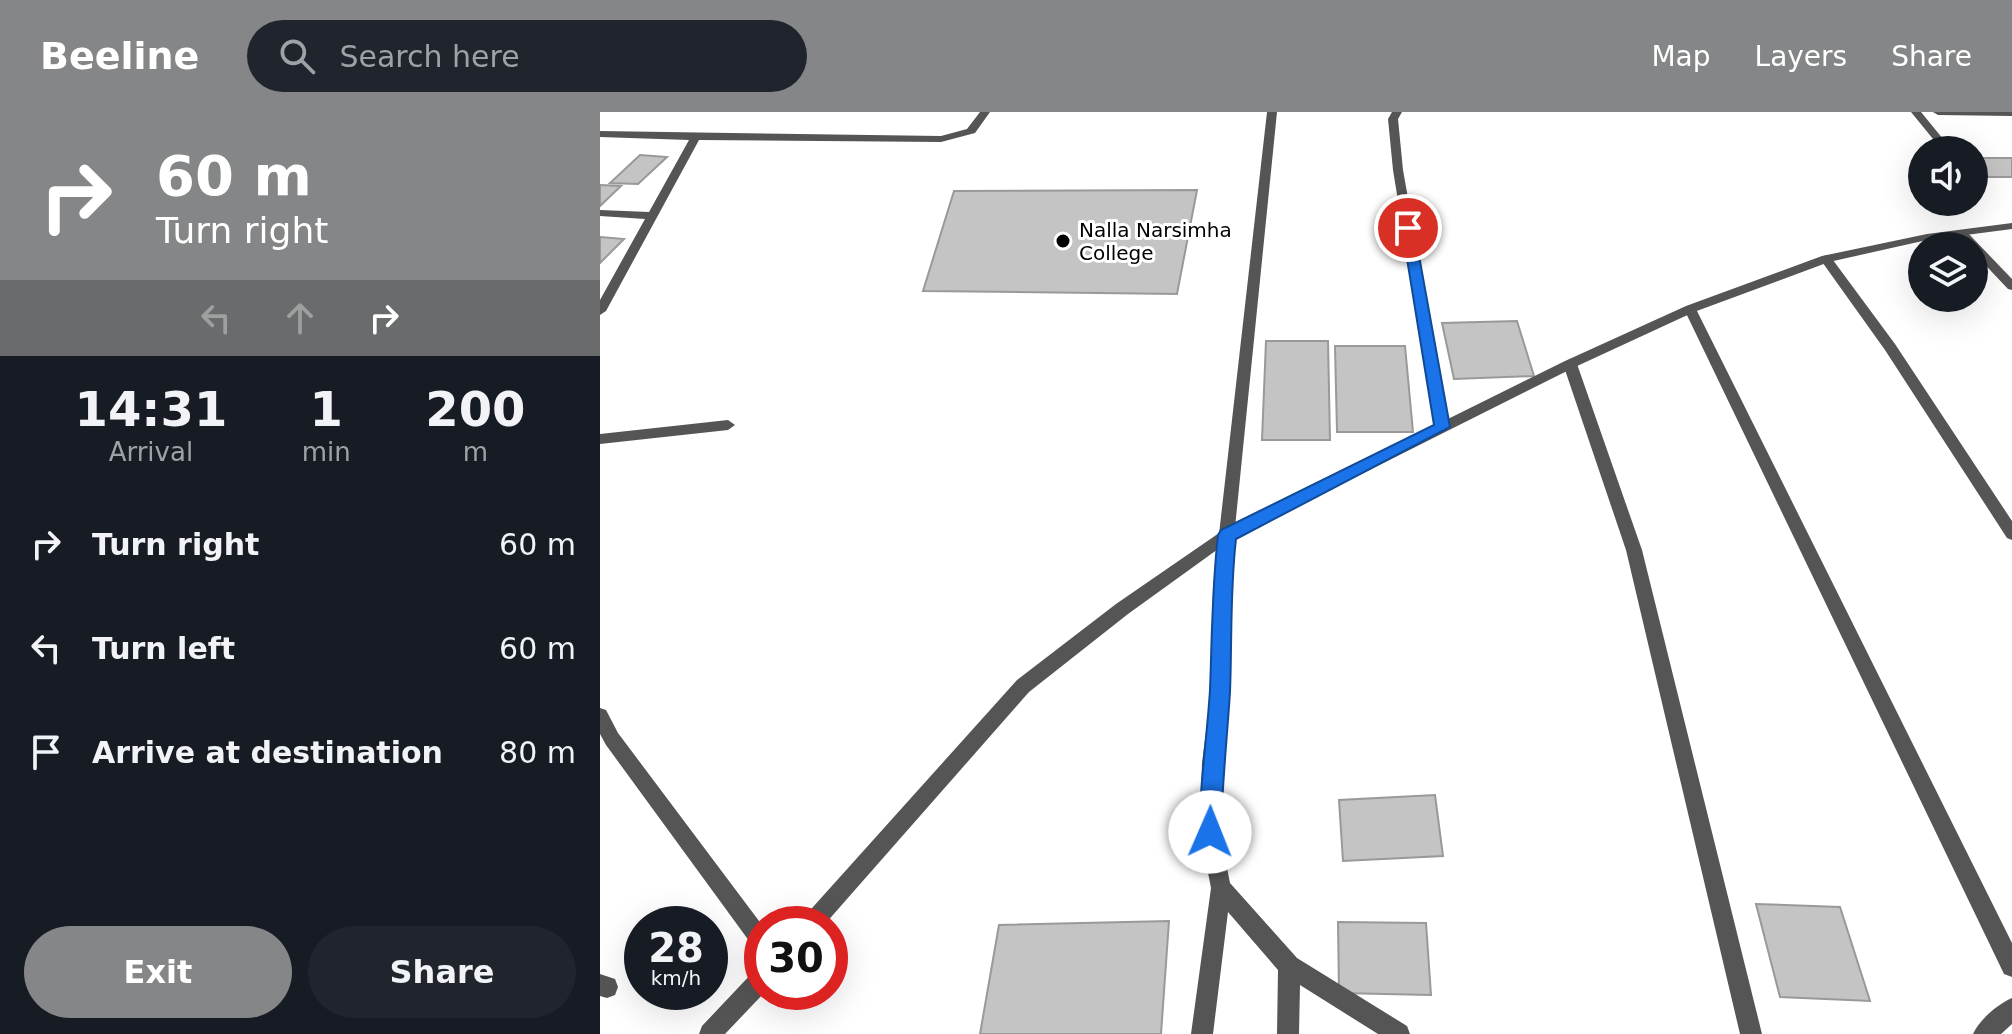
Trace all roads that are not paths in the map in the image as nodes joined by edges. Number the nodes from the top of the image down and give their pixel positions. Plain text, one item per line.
1 (985, 112) edge
2 (1272, 112) edge
3 (1397, 112) edge
4 (1916, 112) edge
5 (1938, 112) edge
6 (2012, 113) edge
7 (600, 134) edge
8 (1936, 136) edge
9 (696, 137) junction
10 (600, 213) edge
11 (654, 216) junction
12 (2012, 226) edge
13 (1969, 232) edge
14 (1908, 243) edge
15 (1826, 259) junction
16 (1988, 261) edge
17 (2012, 286) edge
18 (1690, 309) junction
19 (600, 311) edge
20 (1570, 364) junction
21 (728, 425) dead end
22 (1442, 427) junction
23 (600, 439) edge
24 (2012, 534) edge
25 (1227, 535) junction
26 (600, 716) edge
27 (1221, 888) junction
28 (827, 906) edge
29 (744, 918) edge
30 (1289, 966) junction
31 (2012, 966) edge
32 (744, 1001) edge
33 (2012, 1009) edge
34 (720, 1030) edge
35 (1202, 1034) edge
36 (1288, 1034) edge
37 (1399, 1034) edge
38 (1751, 1034) edge
39 (1984, 1034) edge

1 - 9 street
2 - 25 street
3 - 22 street
4 - 8 street
5 - 6 street
7 - 9 street
9 - 11 street
10 - 11 street
11 - 19 street
12 - 13 street
14 - 15 street
15 - 18 street
15 - 24 street
16 - 17 street
18 - 20 street
18 - 31 street
20 - 22 street
20 - 38 street
21 - 23 street
22 - 25 street
25 - 27 street
25 - 28 street
26 - 29 street
27 - 30 street
27 - 35 street
30 - 36 street
30 - 37 street
32 - 34 street
33 - 39 street

